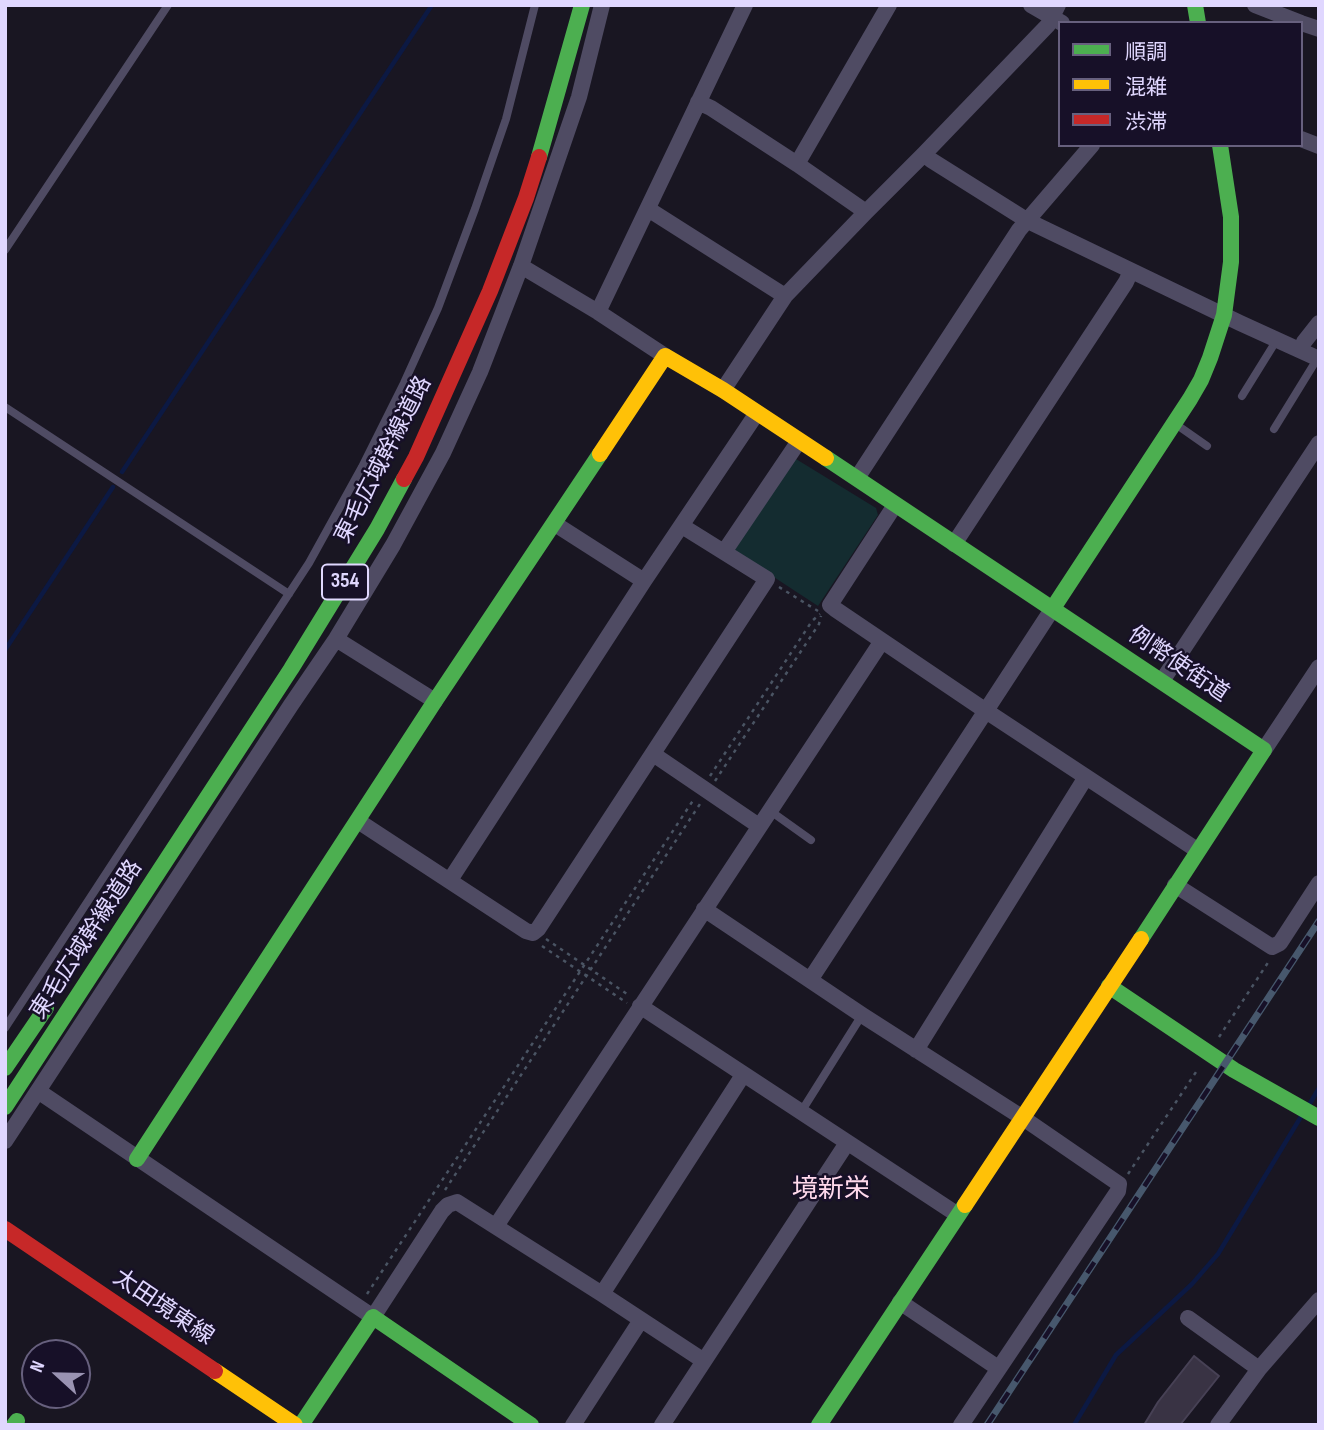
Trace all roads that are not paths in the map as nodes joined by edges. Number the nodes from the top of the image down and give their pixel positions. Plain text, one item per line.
1 (168, 5) edge
2 (536, 5) edge
3 (582, 5) edge
4 (602, 5) edge
5 (745, 5) edge
6 (890, 5) edge
7 (1031, 5) edge
8 (1255, 5) edge
9 (1058, 15) edge
10 (1296, 17) edge
11 (1319, 30) edge
12 (698, 102) junction
13 (1090, 147) edge
14 (1220, 147) edge
15 (924, 154) junction
16 (797, 164) junction
17 (648, 209) junction
18 (866, 212) junction
19 (1028, 221) junction
20 (5, 250) edge
21 (521, 266) junction
22 (1131, 271) junction
23 (785, 296) junction
24 (598, 312) junction
25 (1224, 315) junction
26 (1319, 323) edge
27 (1275, 339) junction
28 (1301, 350) junction
29 (665, 356) junction
30 (1318, 358) edge
31 (450, 383) junction
32 (723, 390) junction
33 (1242, 396) dead end
34 (5, 407) edge
35 (757, 413) junction
36 (1175, 424) junction
37 (1274, 429) dead end
38 (453, 432) junction
39 (799, 440) junction
40 (1319, 443) edge
41 (1207, 446) dead end
42 (856, 478) junction
43 (895, 505) junction
44 (555, 524) junction
45 (681, 526) junction
46 (954, 544) junction
47 (724, 552) junction
48 (644, 581) junction
49 (289, 594) junction
50 (1053, 608) junction
51 (336, 639) junction
52 (882, 641) junction
53 (1319, 667) edge
54 (1161, 681) junction
55 (435, 701) junction
56 (986, 711) junction
57 (1264, 750) junction
58 (653, 754) junction
59 (1086, 777) junction
60 (769, 810) junction
61 (358, 821) junction
62 (758, 826) junction
63 (811, 840) dead end
64 (1197, 850) junction
65 (450, 880) junction
66 (1319, 883) edge
67 (1175, 885) junction
68 (704, 909) junction
69 (147, 926) junction
70 (111, 946) junction
71 (810, 980) junction
72 (1109, 986) junction
73 (58, 991) dead end
74 (640, 1006) junction
75 (862, 1015) junction
76 (5, 1028) edge
77 (916, 1050) junction
78 (5, 1068) edge
79 (744, 1075) junction
80 (38, 1091) junction
81 (5, 1107) edge
82 (801, 1112) junction
83 (1315, 1116) edge
84 (1023, 1118) junction
85 (5, 1140) edge
86 (847, 1143) junction
87 (137, 1159) junction
88 (958, 1215) junction
89 (496, 1226) junction
90 (5, 1229) edge
91 (602, 1294) junction
92 (1319, 1300) edge
93 (900, 1302) junction
94 (373, 1317) junction
95 (1188, 1318) dead end
96 (642, 1320) junction
97 (704, 1361) junction
98 (998, 1368) junction
99 (1259, 1369) junction
100 (1224, 1423) edge
101 (295, 1425) edge
102 (301, 1425) edge
103 (531, 1425) edge
104 (573, 1425) edge
105 (662, 1425) edge
106 (819, 1425) edge
107 (961, 1425) edge

1 - 20 lane
2 - 49 lane
3 - 31 main road, 東毛広域幹線道路 / 354
4 - 21 street
5 - 12 street
6 - 16 street
7 - 9 street
8 - 10 street
9 - 15 street
10 - 11 street
12 - 16 street
12 - 17 street
13 - 19 street
14 - 25 main road
15 - 18 street
15 - 19 street
16 - 18 street
17 - 23 street
17 - 24 street
18 - 23 street
19 - 22 street
19 - 42 street
21 - 24 street
21 - 38 street
22 - 25 street
22 - 46 street
23 - 32 street
24 - 29 street
25 - 27 street
25 - 36 main road
26 - 28 street
27 - 28 street
27 - 33 lane
28 - 30 street
29 - 32 main road, 例幣使街道
29 - 44 main road
30 - 37 lane
31 - 38 street
31 - 70 main road, 東毛広域幹線道路 / 354
32 - 35 main road, 例幣使街道
34 - 49 lane
35 - 39 main road, 例幣使街道
35 - 45 street
36 - 41 lane
36 - 50 main road
38 - 51 street
39 - 42 main road, 例幣使街道
39 - 47 street
40 - 54 street
42 - 43 main road, 例幣使街道
43 - 46 main road, 例幣使街道
43 - 52 street
44 - 48 street
44 - 55 main road
45 - 47 street
45 - 48 street
46 - 50 main road, 例幣使街道
47 - 58 street
48 - 65 street
49 - 76 lane
50 - 54 main road, 例幣使街道
50 - 56 street
51 - 55 street
51 - 69 street
52 - 56 street
52 - 60 street
53 - 57 street
54 - 57 main road, 例幣使街道
55 - 61 main road
56 - 59 street
56 - 71 street
57 - 64 main road
58 - 62 street
58 - 65 street
59 - 64 street
59 - 77 street
60 - 62 street
60 - 63 lane
61 - 65 street
61 - 87 main road
62 - 68 street
64 - 67 main road
66 - 67 street
67 - 72 main road
68 - 71 street
68 - 74 street
69 - 70 street
69 - 80 street
70 - 81 main road, 東毛広域幹線道路 / 354
71 - 75 street
72 - 83 main road
72 - 84 main road
73 - 78 main road, 東毛広域幹線道路
74 - 79 street
74 - 89 street
75 - 77 street
75 - 82 lane
77 - 84 street
79 - 82 street
79 - 91 street
80 - 85 street
80 - 87 street
82 - 86 street
84 - 88 main road
84 - 98 street
86 - 88 street
86 - 97 street
87 - 94 street
88 - 93 main road
89 - 91 street
89 - 94 street
90 - 101 main road, 太田境東線
91 - 96 street
92 - 99 street
93 - 98 street
93 - 106 main road
94 - 102 main road
94 - 103 main road
95 - 99 street
96 - 97 street
96 - 104 street
97 - 105 street
98 - 107 street
99 - 100 street

